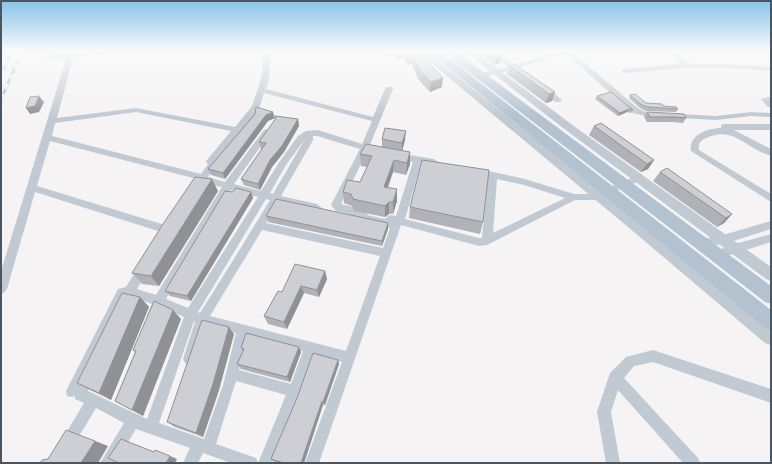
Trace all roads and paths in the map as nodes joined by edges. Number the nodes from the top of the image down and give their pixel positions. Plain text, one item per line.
1 (65, 74) edge
2 (265, 74) edge
3 (459, 74) edge
4 (462, 74) edge
5 (465, 74) edge
6 (492, 74) edge
7 (500, 74) edge
8 (593, 74) edge
9 (470, 80) junction
10 (539, 86) edge
11 (390, 89) dead end
12 (262, 90) junction
13 (771, 98) edge
14 (558, 100) dead end
15 (771, 105) edge
16 (771, 115) edge
17 (254, 117) edge
18 (376, 120) junction
19 (52, 122) junction
20 (272, 124) edge
21 (720, 127) dead end
22 (771, 127) edge
23 (237, 130) junction
24 (47, 138) junction
25 (364, 149) junction
26 (771, 153) edge
27 (418, 159) junction
28 (447, 165) edge
29 (462, 168) edge
30 (493, 175) junction
31 (199, 178) junction
32 (639, 178) junction
33 (622, 184) junction
34 (228, 185) junction
35 (32, 188) junction
36 (602, 193) junction
37 (186, 196) edge
38 (268, 197) junction
39 (574, 197) junction
40 (771, 199) edge
41 (399, 222) junction
42 (259, 225) junction
43 (771, 225) edge
44 (164, 228) edge
45 (771, 238) edge
46 (724, 239) junction
47 (487, 241) junction
48 (702, 243) junction
49 (735, 248) junction
50 (228, 253) junction
51 (387, 253) junction
52 (717, 255) junction
53 (241, 257) junction
54 (771, 275) edge
55 (1, 290) edge
56 (129, 291) junction
57 (771, 296) edge
58 (159, 301) junction
59 (190, 315) junction
60 (202, 319) junction
61 (771, 321) edge
62 (150, 323) edge
63 (243, 329) junction
64 (771, 338) edge
65 (310, 347) junction
66 (350, 358) junction
67 (185, 372) edge
68 (232, 374) junction
69 (615, 378) junction
70 (72, 391) dead end
71 (294, 391) junction
72 (771, 396) edge
73 (93, 401) junction
74 (134, 421) junction
75 (151, 427) junction
76 (204, 446) junction
77 (55, 463) edge
78 (107, 463) edge
79 (190, 463) edge
80 (251, 463) edge
81 (265, 463) edge
82 (312, 463) edge
83 (613, 463) edge
84 (693, 463) edge

1 - 19 street
2 - 12 street
3 - 9 street
4 - 9 main road
5 - 9 main road
6 - 9 street
7 - 32 street
8 - 16 street
9 - 33 main road
9 - 36 main road
10 - 14 street
11 - 18 street
12 - 18 street
12 - 23 street
13 - 15 street
17 - 31 street
18 - 25 street
19 - 23 street
19 - 24 street
20 - 34 street
21 - 22 street
23 - 31 street
24 - 31 street
24 - 35 street
25 - 27 street
25 - 38 street
25 - 41 street
26 - 40 street
27 - 28 street
27 - 41 street
29 - 30 street
30 - 39 street
30 - 47 street
31 - 34 street
31 - 37 street
32 - 33 street
32 - 46 street
33 - 36 street
33 - 48 main road
34 - 38 street
34 - 58 street
35 - 44 street
35 - 55 street
36 - 39 street
36 - 61 main road
36 - 64 street
38 - 42 street
38 - 50 street
38 - 51 street
39 - 47 street
41 - 47 street
42 - 51 street
42 - 53 street
43 - 46 street
45 - 49 street
46 - 48 street
46 - 49 street
48 - 52 main road
49 - 52 street
49 - 54 street
50 - 53 street
50 - 59 street
51 - 66 street
52 - 57 main road
53 - 60 street
56 - 58 street
56 - 70 street
56 - 73 street
58 - 59 street
58 - 62 street
59 - 60 street
59 - 75 street
60 - 63 street
60 - 67 street
63 - 65 street
63 - 68 street
65 - 66 street
65 - 71 street
66 - 82 street
68 - 71 street
68 - 76 street
69 - 72 street
69 - 83 street
69 - 84 street
71 - 81 street
73 - 74 street
73 - 77 street
74 - 75 street
74 - 78 street
75 - 76 street
76 - 79 street
76 - 80 street

